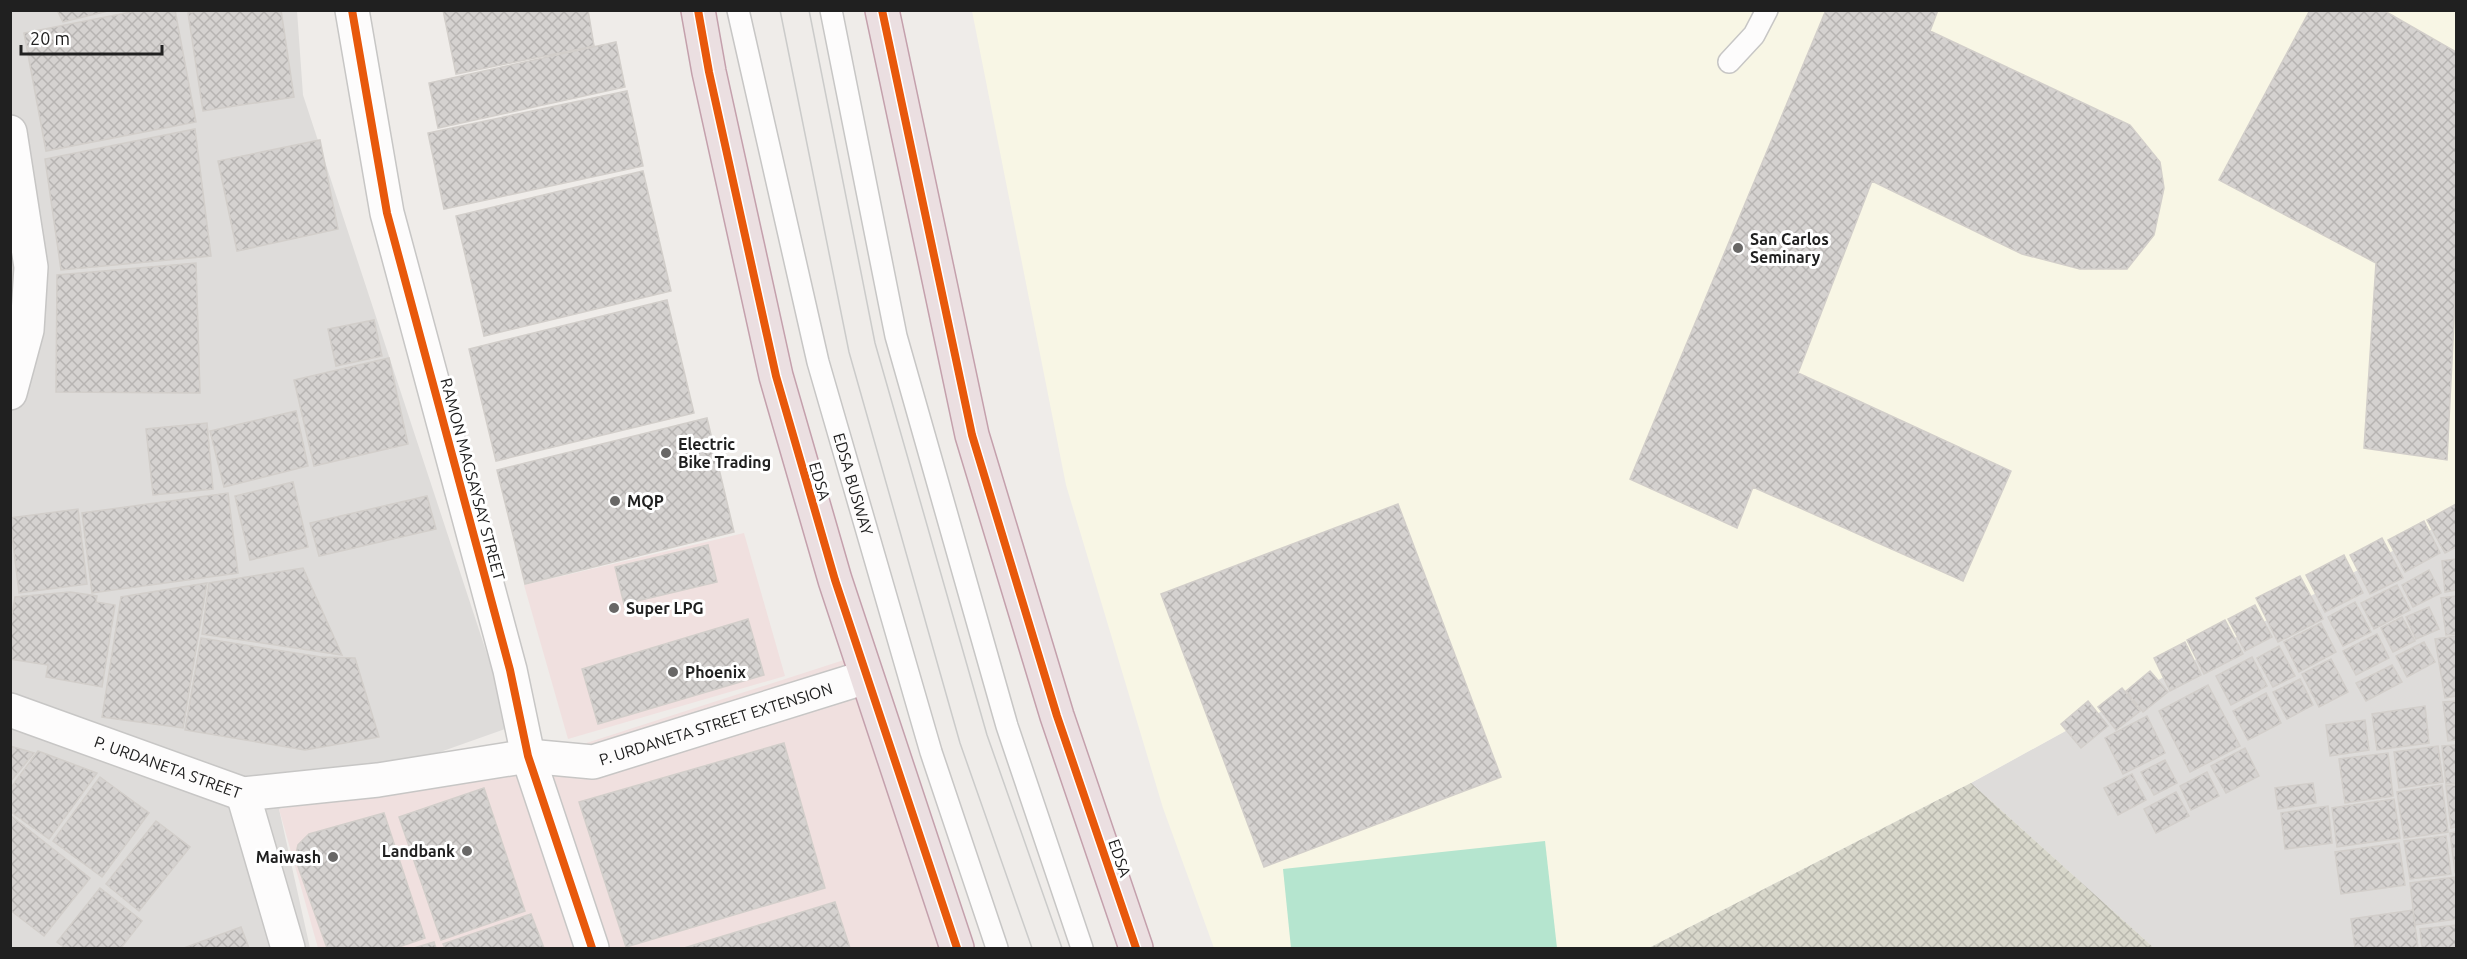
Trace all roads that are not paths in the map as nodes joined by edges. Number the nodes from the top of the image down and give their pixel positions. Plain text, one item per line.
1 (352, 10) edge
2 (698, 10) edge
3 (738, 10) edge
4 (831, 10) edge
5 (882, 10) edge
6 (1767, 10) edge
7 (1729, 62) dead end
8 (10, 132) edge
9 (10, 393) edge
10 (866, 677) junction
11 (10, 710) edge
12 (528, 756) junction
13 (243, 794) junction
14 (288, 948) edge
15 (592, 948) edge
16 (957, 948) edge
17 (997, 948) edge
18 (1082, 948) edge
19 (1136, 948) edge

1 - 12 street, RAMON MAGSAYSAY STREET
2 - 10 highway, EDSA
3 - 17 lane, EDSA BUSWAY
4 - 18 lane
5 - 19 highway, EDSA
6 - 7 lane
8 - 9 street
10 - 12 street, P. URDANETA STREET EXTENSION
10 - 16 highway, EDSA
11 - 13 street, P. URDANETA STREET
12 - 13 street, P. URDANETA STREET EXTENSION
12 - 15 street, RAMON MAGSAYSAY STREET
13 - 14 street, P. URDANETA STREET

